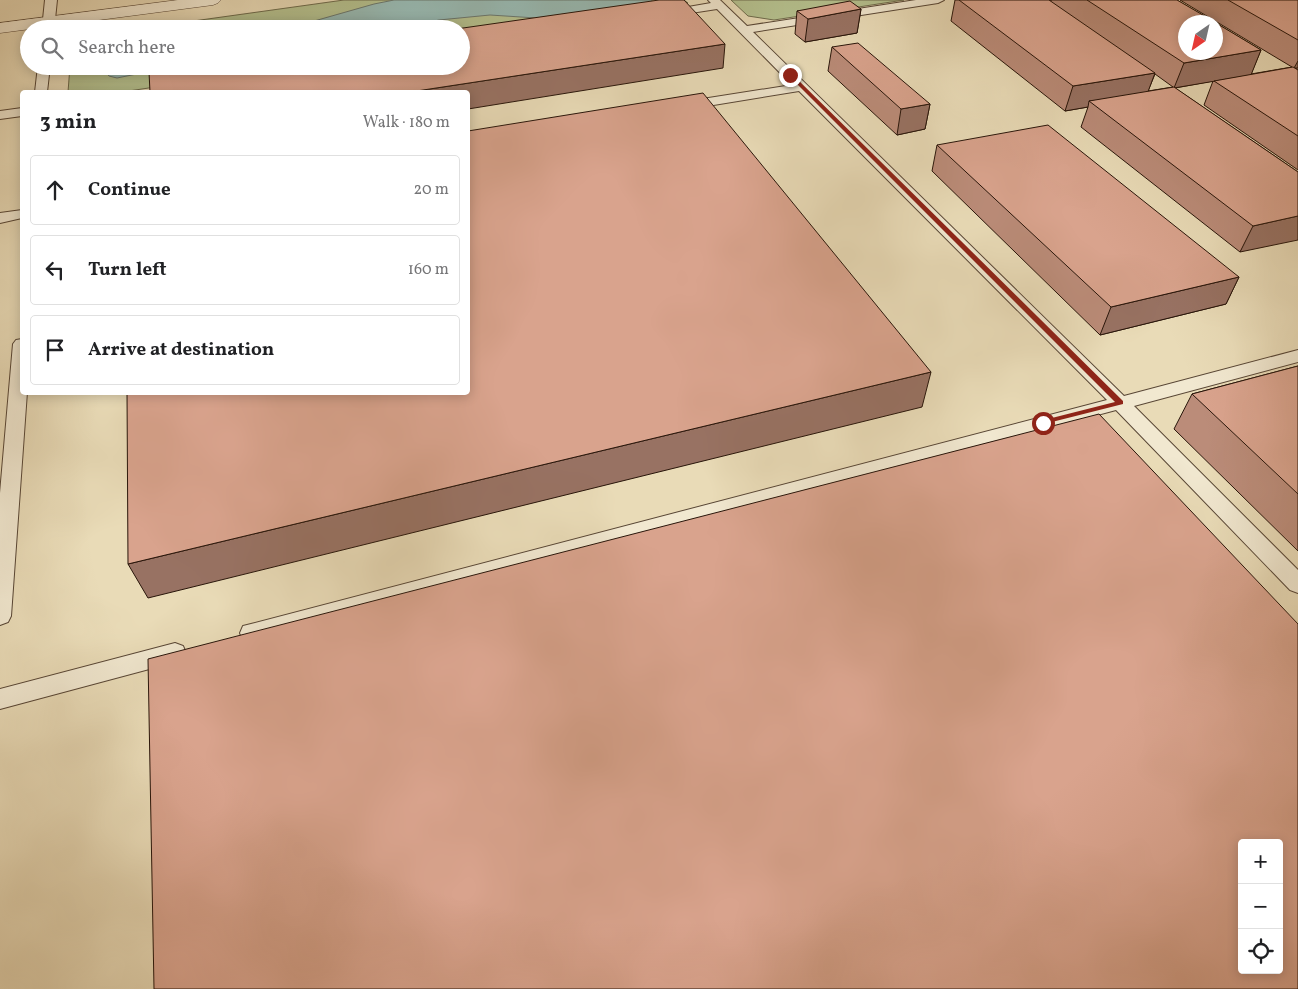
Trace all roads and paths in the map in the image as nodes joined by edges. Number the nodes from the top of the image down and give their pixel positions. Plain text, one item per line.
1 (51, 0) edge
2 (213, 0) edge
3 (938, 0) edge
4 (717, 3) edge
5 (653, 16) edge
6 (49, 20) edge
7 (81, 20) edge
8 (20, 27) edge
9 (0, 28) edge
10 (744, 30) junction
11 (43, 75) edge
12 (802, 87) junction
13 (41, 90) edge
14 (674, 108) edge
15 (20, 112) edge
16 (0, 115) edge
17 (20, 214) edge
18 (0, 218) edge
19 (1298, 356) edge
20 (20, 369) edge
21 (1120, 403) junction
22 (1298, 584) edge
23 (0, 616) edge
24 (232, 638) edge
25 (193, 648) edge
26 (0, 699) edge

1 - 6 lane
2 - 7 street
3 - 10 lane
4 - 5 lane
4 - 10 lane
8 - 9 street
10 - 12 lane
11 - 13 lane
12 - 14 lane
12 - 21 lane
15 - 16 lane
17 - 18 lane
19 - 21 lane
20 - 23 lane
21 - 22 lane
21 - 24 lane
25 - 26 lane

